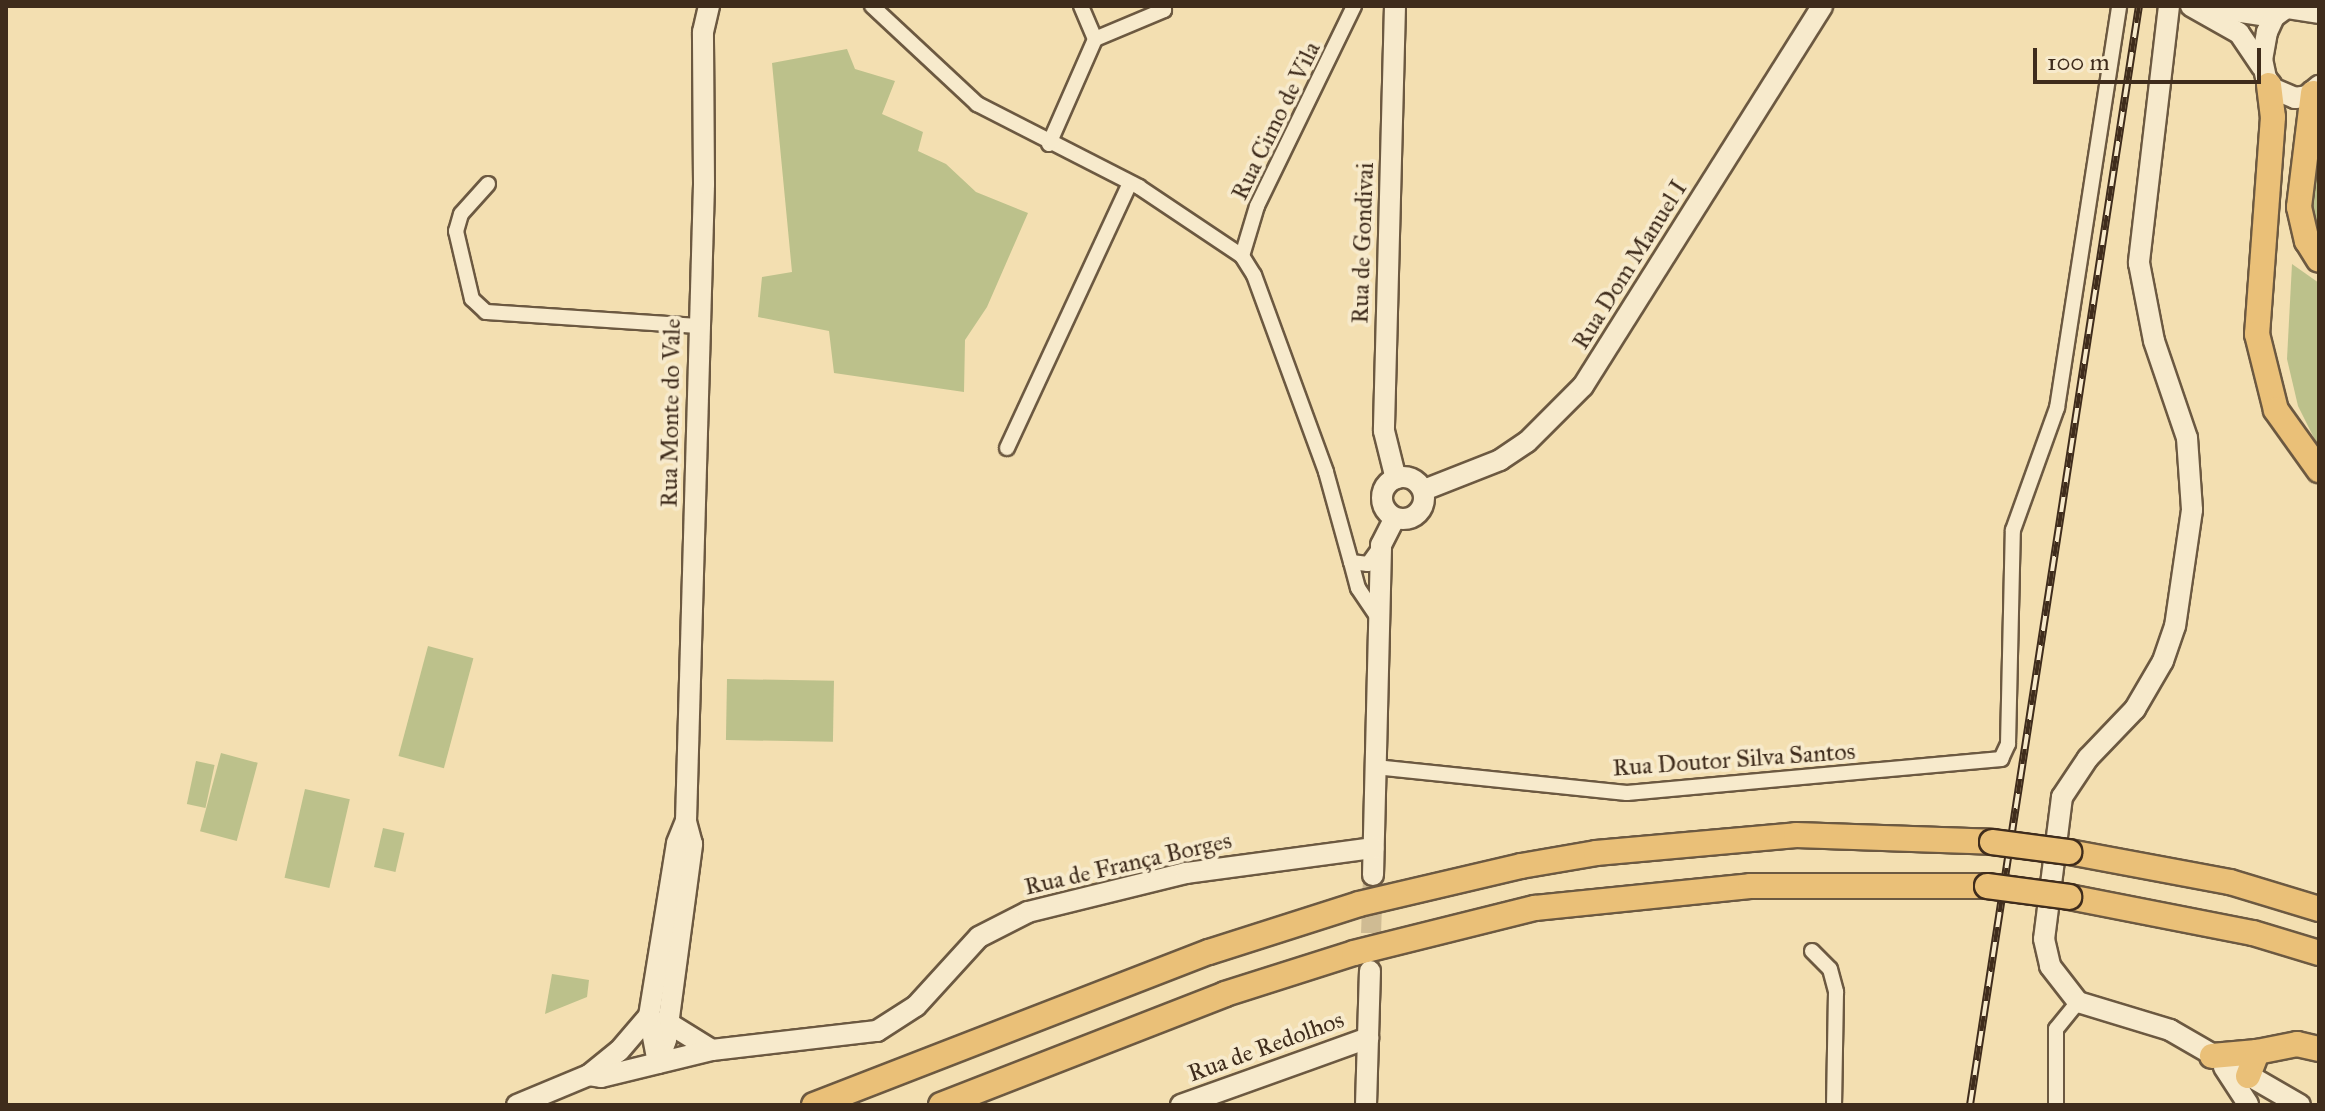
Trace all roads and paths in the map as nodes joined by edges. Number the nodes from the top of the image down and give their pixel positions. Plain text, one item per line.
1 (709, 6) edge
2 (872, 6) edge
3 (1081, 6) edge
4 (1162, 6) edge
5 (1354, 6) edge
6 (1395, 6) edge
7 (1822, 6) edge
8 (2119, 6) edge
9 (2169, 6) edge
10 (2191, 6) edge
11 (2202, 6) edge
12 (2284, 10) edge
13 (2319, 13) edge
14 (1095, 39) junction
15 (2266, 77) junction
16 (2316, 89) edge
17 (1049, 144) junction
18 (1130, 183) junction
19 (488, 184) dead end
20 (1242, 256) junction
21 (2319, 260) edge
22 (699, 326) junction
23 (1007, 448) dead end
24 (2319, 470) edge
25 (1396, 479) junction
26 (1424, 490) junction
27 (1395, 518) junction
28 (1381, 545) junction
29 (1351, 562) junction
30 (1379, 621) junction
31 (1375, 767) junction
32 (1373, 848) junction
33 (1373, 875) tunnel mouth
34 (2319, 909) edge
35 (1812, 951) dead end
36 (2319, 953) edge
37 (1370, 971) tunnel mouth
38 (2078, 1002) junction
39 (657, 1018) junction
40 (1368, 1038) junction
41 (2319, 1049) edge
42 (712, 1050) junction
43 (2257, 1052) junction
44 (2212, 1056) junction
45 (658, 1063) junction
46 (589, 1075) junction
47 (2248, 1076) junction
48 (2249, 1104) edge
49 (517, 1105) edge
50 (814, 1105) edge
51 (941, 1105) edge
52 (1181, 1105) edge
53 (1366, 1105) edge
54 (1834, 1105) edge
55 (2056, 1105) edge
56 (2300, 1105) edge

1 - 22 street, Rua Monte do Vale
2 - 17 street
3 - 14 street
4 - 14 street
5 - 20 street, Rua Cimo de Vila
6 - 25 street, Rua de Gondivai
7 - 26 street, Rua Dom Manuel I
8 - 31 street, Rua Doutor Silva Santos
9 - 38 street
10 - 15 street
11 - 12 street
12 - 13 street
12 - 15 street
14 - 17 street
15 - 16 street
15 - 24 highway
16 - 21 highway
17 - 18 street
18 - 20 street
18 - 23 street
19 - 22 street
20 - 29 street
22 - 39 street, Rua Monte do Vale
25 - 26 street
25 - 27 street, Rua de Gondivai
26 - 27 street
27 - 28 street
28 - 29 street
28 - 30 street
29 - 30 street
30 - 31 street
31 - 32 street
32 - 33 street
32 - 42 street, Rua de França Borges
34 - 50 highway, bridge
35 - 54 street
36 - 51 highway, bridge
37 - 40 street
38 - 44 street
38 - 55 street
39 - 42 street
39 - 45 street, Rua Monte do Vale
39 - 46 street
40 - 52 street, Rua de Redolhos
40 - 53 street
41 - 43 highway
42 - 45 street, Rua de França Borges
43 - 44 highway
43 - 47 highway
44 - 47 street
44 - 48 street
45 - 46 street, Rua de França Borges
46 - 49 street, Rua de França Borges
47 - 48 street
47 - 56 street

